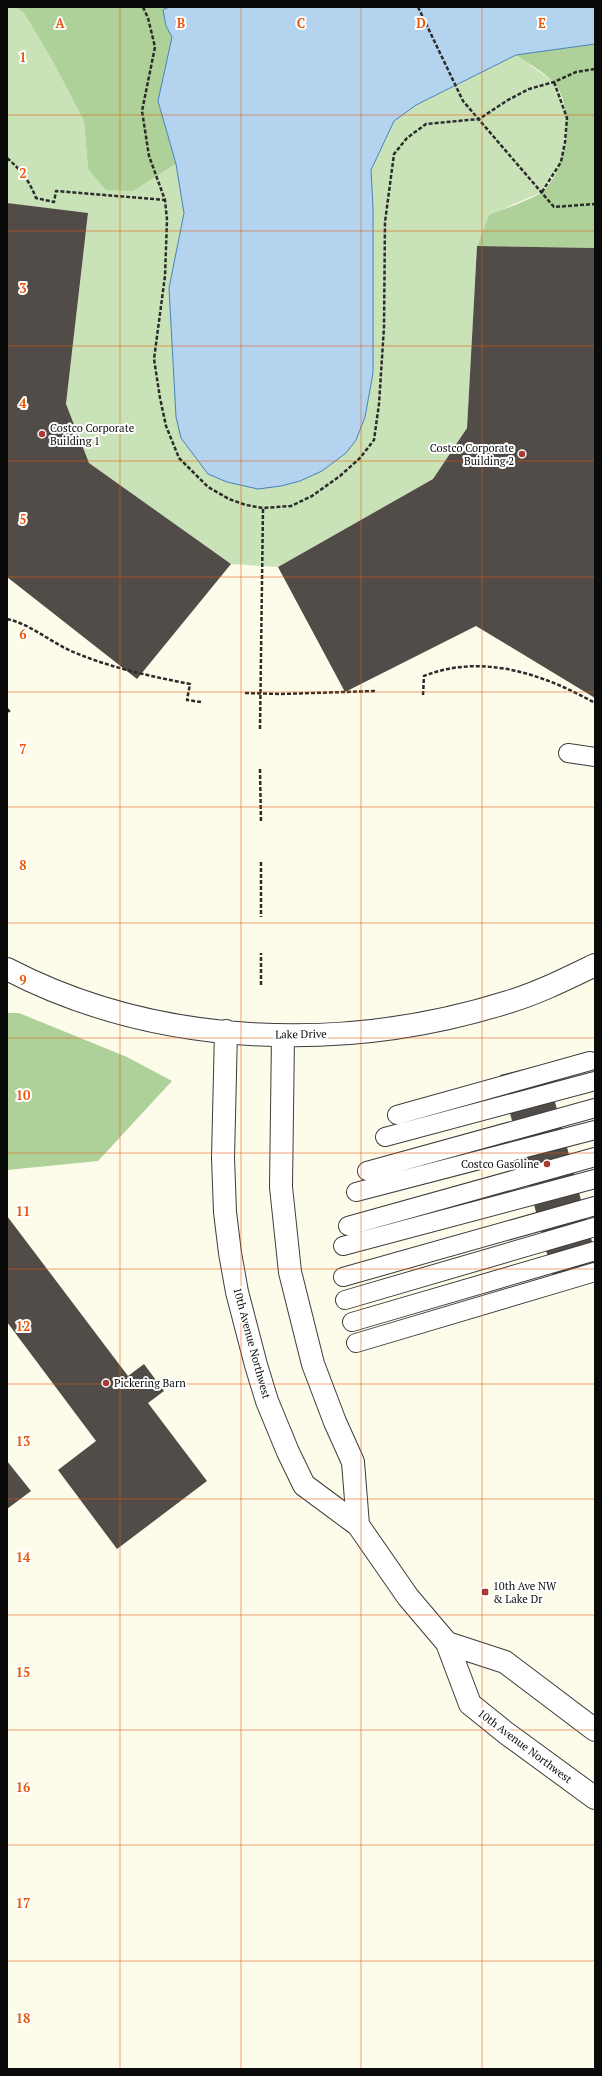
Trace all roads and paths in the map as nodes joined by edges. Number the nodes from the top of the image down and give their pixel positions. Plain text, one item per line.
1 (143, 7) edge
2 (418, 7) edge
3 (595, 69) edge
4 (554, 82) junction
5 (479, 119) junction
6 (7, 158) edge
7 (542, 192) junction
8 (165, 200) junction
9 (595, 204) edge
10 (263, 508) junction
11 (7, 619) edge
12 (376, 692) dead end
13 (245, 693) dead end
14 (260, 694) junction
15 (423, 695) dead end
16 (201, 702) dead end
17 (595, 703) edge
18 (7, 709) edge
19 (10, 712) dead end
20 (260, 729) dead end
21 (568, 753) dead end
22 (595, 757) edge
23 (260, 769) dead end
24 (260, 823) dead end
25 (261, 862) dead end
26 (261, 917) dead end
27 (261, 953) dead end
28 (595, 965) edge
29 (7, 969) edge
30 (261, 984) dead end
31 (226, 1031) junction
32 (283, 1036) junction
33 (590, 1061) dead end
34 (595, 1081) edge
35 (595, 1108) edge
36 (397, 1114) dead end
37 (595, 1130) edge
38 (385, 1137) dead end
39 (595, 1157) edge
40 (367, 1171) dead end
41 (595, 1179) edge
42 (356, 1192) dead end
43 (595, 1206) edge
44 (348, 1226) dead end
45 (595, 1227) edge
46 (343, 1246) dead end
47 (595, 1251) edge
48 (595, 1272) edge
49 (343, 1277) dead end
50 (345, 1300) dead end
51 (352, 1322) dead end
52 (356, 1343) dead end
53 (358, 1525) junction
54 (447, 1643) junction
55 (595, 1730) edge
56 (595, 1798) edge

1 - 8 path
2 - 5 path
3 - 4 path
4 - 5 path
4 - 7 path
5 - 7 path
5 - 10 path
6 - 8 path
7 - 9 path
8 - 10 path
10 - 14 path
11 - 16 path
12 - 14 path
13 - 14 path
14 - 20 path
15 - 17 path
18 - 19 path
21 - 22 lane
23 - 24 path
25 - 26 path
27 - 30 path
28 - 32 street, Lake Drive
29 - 31 street, Lake Drive
31 - 32 street, Lake Drive
31 - 53 street, 10th Avenue Northwest
32 - 53 street
33 - 36 lane
34 - 38 lane
35 - 40 lane
37 - 42 lane
39 - 44 lane
41 - 46 lane
43 - 49 lane
45 - 50 lane
47 - 51 lane
48 - 52 lane
53 - 54 street, 10th Avenue Northwest
54 - 55 street
54 - 56 street, 10th Avenue Northwest

